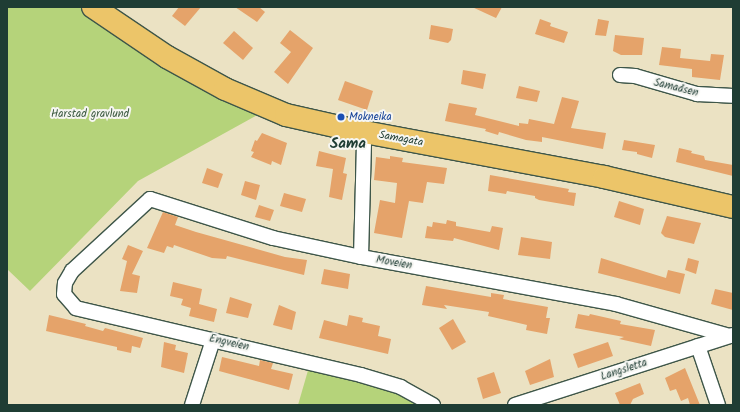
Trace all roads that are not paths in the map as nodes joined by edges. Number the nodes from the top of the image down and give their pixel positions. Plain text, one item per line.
1 (92, 7) edge
2 (620, 75) dead end
3 (733, 96) edge
4 (368, 133) junction
5 (733, 207) edge
6 (361, 257) junction
7 (82, 262) joint
8 (732, 335) edge
9 (213, 340) junction
10 (698, 346) junction
11 (192, 405) edge
12 (433, 405) edge
13 (515, 405) edge
14 (718, 405) edge

1 - 4 highway, Samagata
2 - 3 street, Samaåsen
4 - 5 highway, Samagata
4 - 6 street
6 - 7 street, Moveien
6 - 8 street, Moveien
7 - 9 street, Engveien
8 - 10 street, Langsletta
9 - 11 street
9 - 12 street, Engveien
10 - 13 street, Langsletta
10 - 14 street

